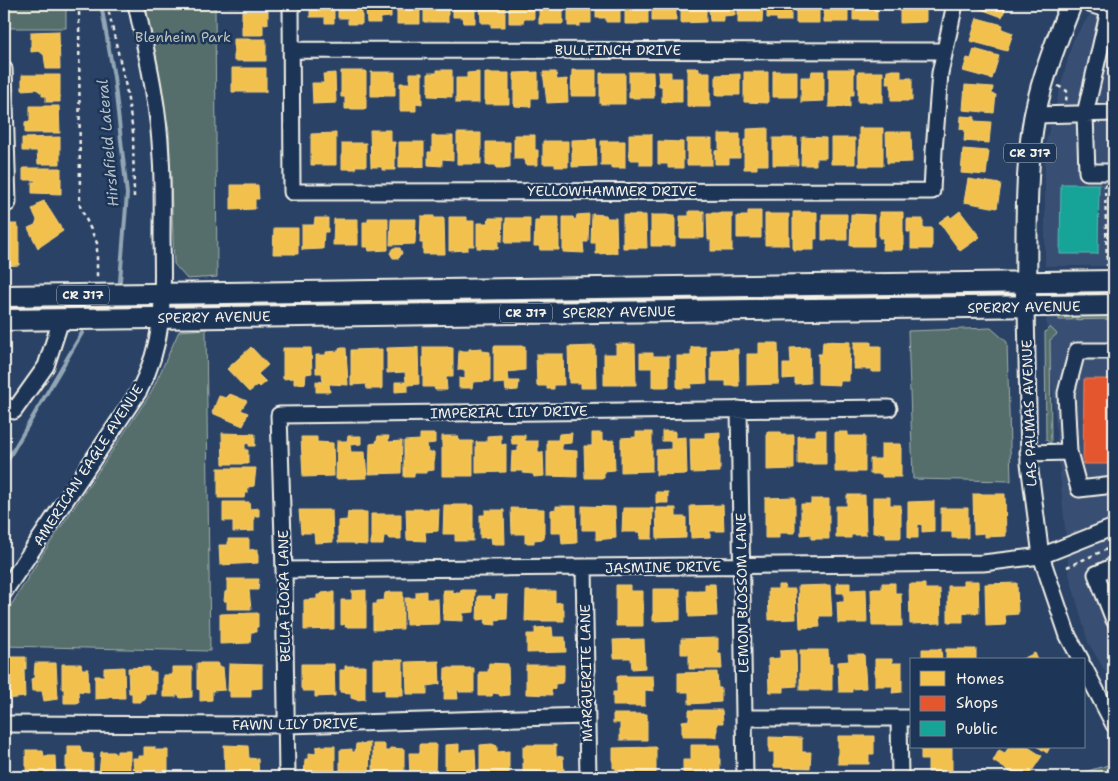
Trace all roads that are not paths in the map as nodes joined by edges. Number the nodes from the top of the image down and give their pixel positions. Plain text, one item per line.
1 (136, 4) edge
2 (291, 4) edge
3 (955, 4) edge
4 (1071, 4) edge
5 (1089, 4) edge
6 (1112, 10) edge
7 (292, 50) junction
8 (944, 51) junction
9 (4, 69) edge
10 (1114, 113) edge
11 (1085, 114) junction
12 (1036, 115) junction
13 (1109, 178) edge
14 (6, 203) edge
15 (1110, 274) edge
16 (1026, 283) junction
17 (163, 295) junction
18 (4, 296) edge
19 (1114, 305) edge
20 (1026, 308) junction
21 (162, 318) junction
22 (4, 320) edge
23 (61, 320) junction
24 (1114, 351) edge
25 (4, 404) edge
26 (889, 408) dead end
27 (739, 409) junction
28 (279, 416) joint
29 (1070, 452) junction
30 (1028, 453) junction
31 (1114, 485) edge
32 (1114, 527) edge
33 (1041, 556) junction
34 (741, 566) junction
35 (1114, 566) edge
36 (584, 568) junction
37 (284, 570) junction
38 (4, 592) edge
39 (1114, 620) edge
40 (1079, 658) edge
41 (1086, 671) edge
42 (587, 716) junction
43 (745, 718) junction
44 (905, 718) edge
45 (4, 724) edge
46 (287, 725) junction
47 (1114, 725) edge
48 (287, 777) edge
49 (588, 777) edge
50 (745, 777) edge
51 (900, 777) edge

1 - 17 street, AMERICAN EAGLE AVENUE
2 - 7 street
3 - 8 street
4 - 12 main road, CR J17
5 - 6 street
6 - 11 street
7 - 8 street, BULLFINCH DRIVE
7 - 8 street, YELLOWHAMMER DRIVE
9 - 14 street
10 - 11 street
11 - 12 street
11 - 13 street
12 - 16 main road, CR J17
15 - 16 main road, SPERRY AVENUE
16 - 17 main road, SPERRY AVENUE / CR J17
16 - 20 main road, CR J17
17 - 18 main road, SPERRY AVENUE / CR J17
17 - 21 street, AMERICAN EAGLE AVENUE
19 - 20 main road, SPERRY AVENUE
20 - 21 main road, SPERRY AVENUE / CR J17
20 - 30 street, LAS PALMAS AVENUE
21 - 23 main road, SPERRY AVENUE / CR J17
21 - 38 street, AMERICAN EAGLE AVENUE
22 - 23 main road, SPERRY AVENUE / CR J17
23 - 25 street
24 - 29 street
26 - 27 street, IMPERIAL LILY DRIVE
27 - 28 street, IMPERIAL LILY DRIVE
27 - 34 street, LEMON BLOSSOM LANE
28 - 37 street, BELLA FLORA LANE
29 - 30 street
29 - 31 street
30 - 33 street, LAS PALMAS AVENUE
32 - 33 street, JASMINE DRIVE
33 - 34 street, JASMINE DRIVE
33 - 40 street, LAS PALMAS AVENUE
34 - 36 street, JASMINE DRIVE
34 - 43 street, LEMON BLOSSOM LANE
35 - 39 street
36 - 37 street, JASMINE DRIVE
36 - 42 street, MARGUERITE LANE
37 - 46 street, BELLA FLORA LANE
41 - 47 street
42 - 46 street, FAWN LILY DRIVE
42 - 49 street, MARGUERITE LANE
43 - 44 street
43 - 50 street, LEMON BLOSSOM LANE
44 - 51 street
45 - 46 street, FAWN LILY DRIVE
46 - 48 street, BELLA FLORA LANE

